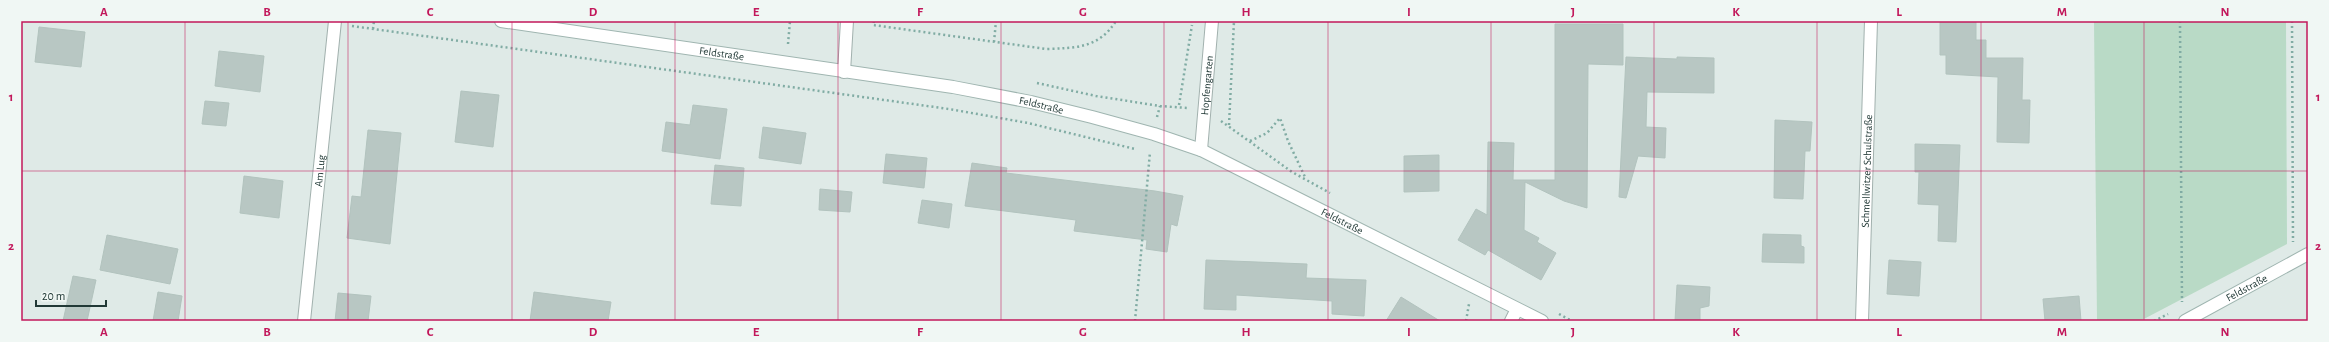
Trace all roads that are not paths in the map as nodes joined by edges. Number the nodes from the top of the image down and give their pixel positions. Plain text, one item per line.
1 (501, 21) edge
2 (847, 21) edge
3 (1212, 21) edge
4 (1871, 21) edge
5 (334, 22) edge
6 (844, 72) junction
7 (1201, 150) junction
8 (2308, 254) edge
9 (1517, 309) junction
10 (304, 321) edge
11 (1511, 321) edge
12 (1542, 321) edge
13 (1862, 321) edge
14 (2185, 321) edge

1 - 6 street, Feldstraße
2 - 6 street
3 - 7 street, Hopfengarten
4 - 13 street, Schmellwitzer Schulstraße
5 - 10 street, Am Lug
6 - 7 street, Feldstraße
7 - 9 street, Feldstraße
8 - 14 street, Feldstraße
9 - 11 street
9 - 12 street, Feldstraße

